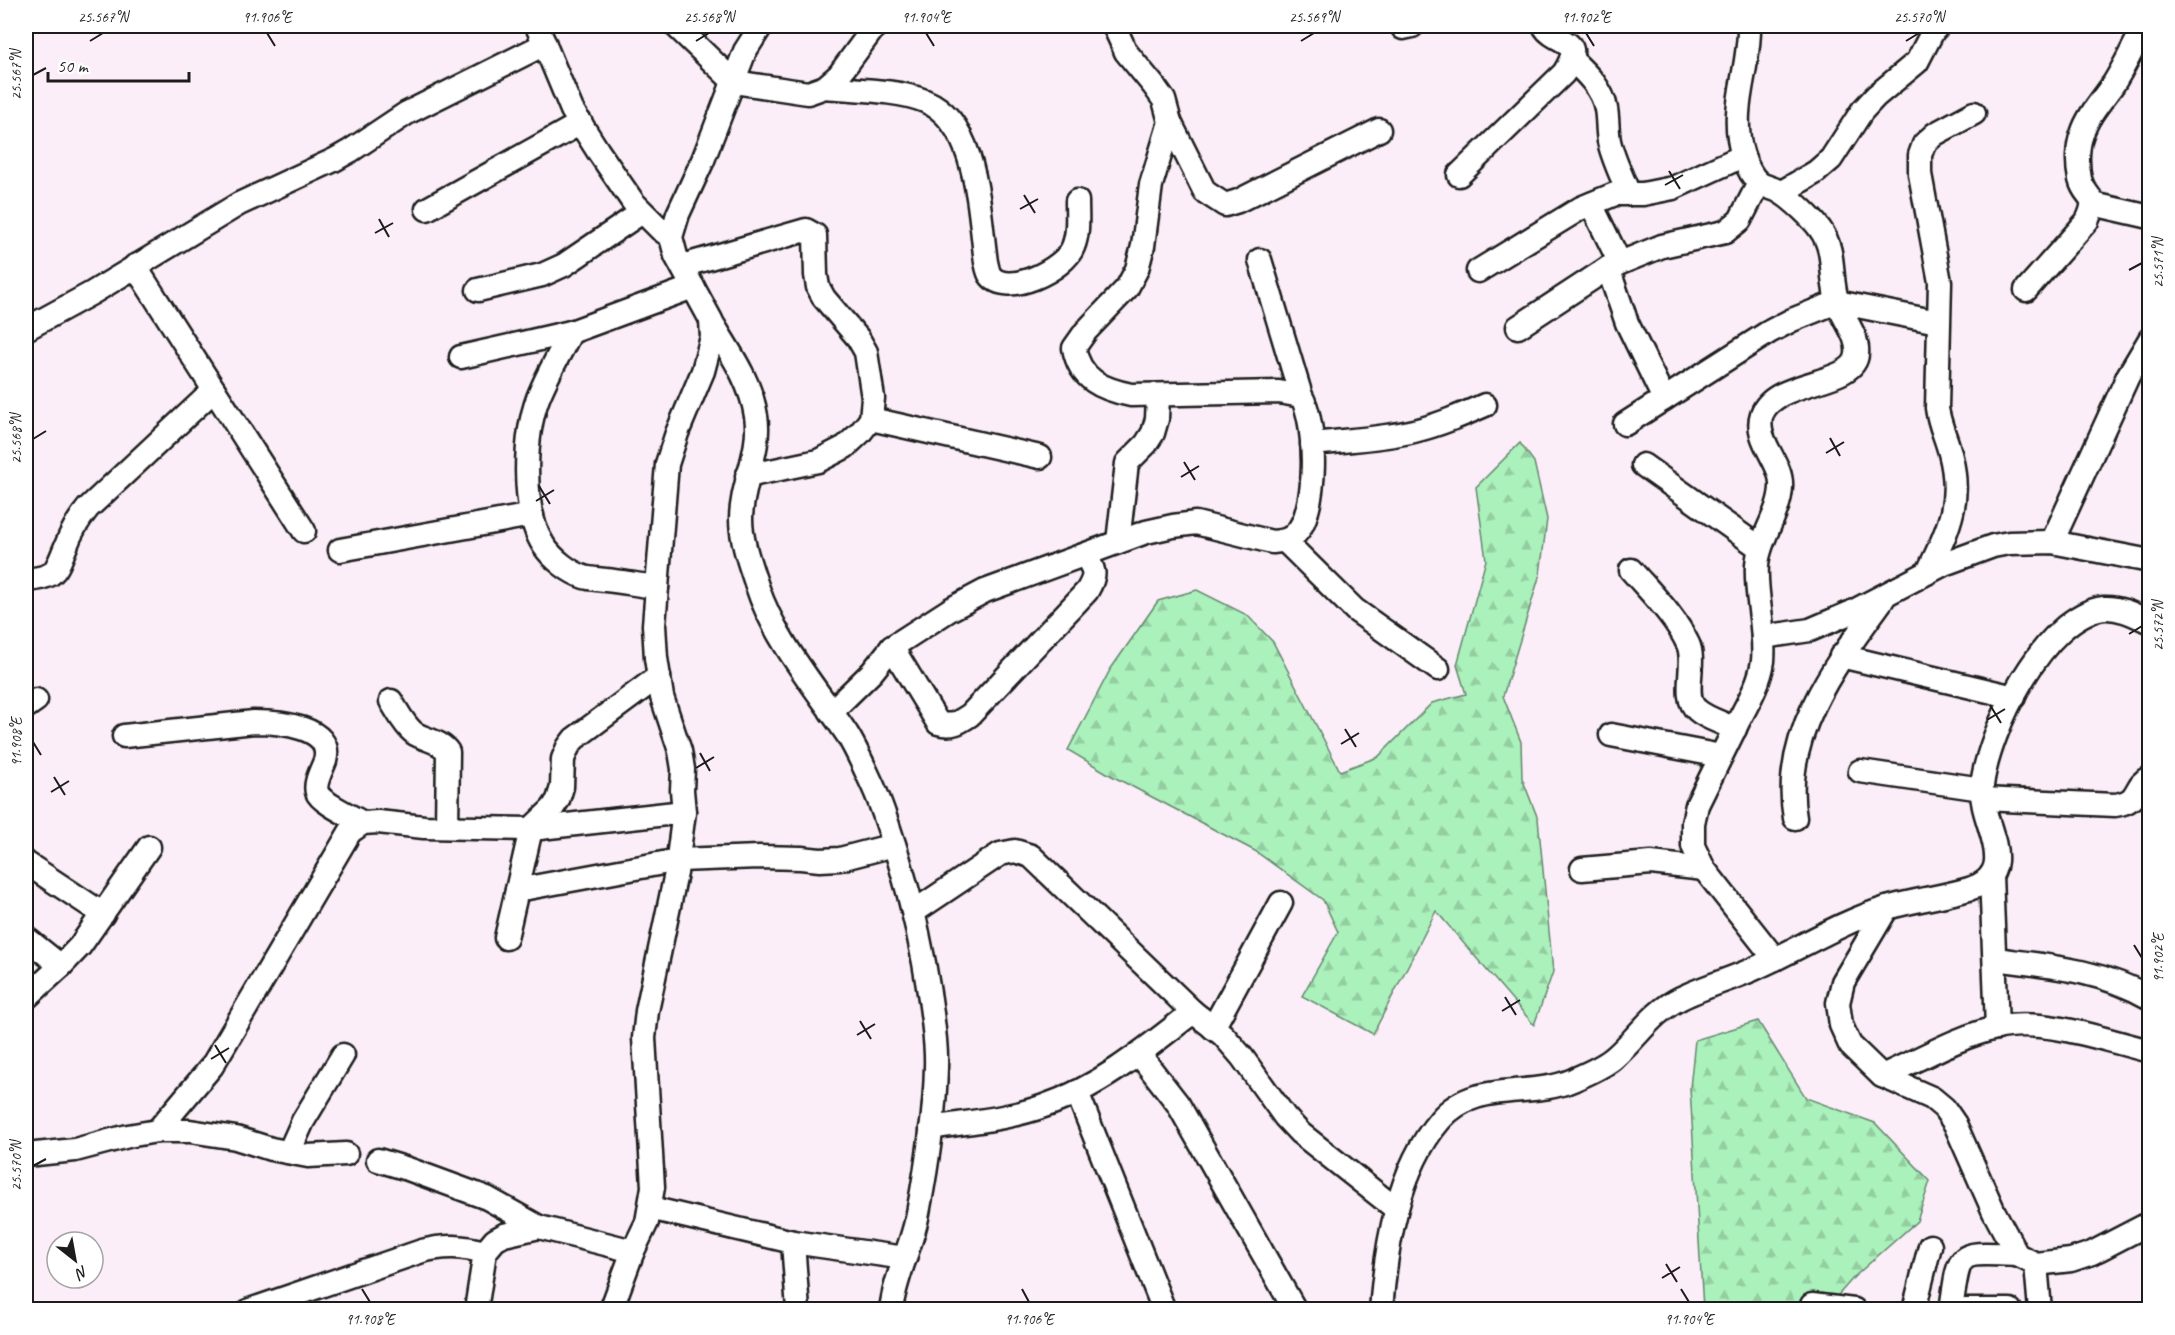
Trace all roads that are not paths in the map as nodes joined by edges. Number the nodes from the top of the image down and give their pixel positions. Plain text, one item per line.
1 (676, 26) edge
2 (745, 26) edge
3 (761, 26) edge
4 (875, 26) edge
5 (1114, 26) edge
6 (1544, 26) edge
7 (1749, 26) edge
8 (1938, 26) edge
9 (2144, 26) edge
10 (541, 35) edge
11 (745, 51) junction
12 (1572, 60) junction
13 (734, 82) junction
14 (825, 87) junction
15 (1974, 113) dead end
16 (1170, 122) junction
17 (581, 123) junction
18 (1379, 130) dead end
19 (1743, 156) junction
20 (1459, 175) dead end
21 (1759, 183) junction
22 (1782, 192) junction
23 (1629, 194) junction
24 (1077, 201) dead end
25 (1591, 204) junction
26 (2093, 204) junction
27 (427, 208) dead end
28 (642, 212) junction
29 (2150, 217) edge
30 (671, 237) junction
31 (1260, 260) dead end
32 (1614, 265) junction
33 (135, 266) junction
34 (682, 266) junction
35 (1478, 271) dead end
36 (693, 287) junction
37 (478, 290) dead end
38 (2026, 290) dead end
39 (1837, 302) junction
40 (711, 320) junction
41 (1938, 322) junction
42 (1518, 327) dead end
43 (26, 329) edge
44 (571, 332) junction
45 (2150, 339) edge
46 (461, 357) dead end
47 (214, 390) junction
48 (1158, 396) junction
49 (1301, 396) junction
50 (1665, 399) junction
51 (1485, 405) dead end
52 (871, 419) junction
53 (1625, 424) dead end
54 (1312, 444) junction
55 (1040, 457) dead end
56 (1643, 465) dead end
57 (747, 476) junction
58 (532, 515) junction
59 (304, 531) dead end
60 (1285, 541) junction
61 (1118, 542) junction
62 (2052, 542) junction
63 (1760, 548) junction
64 (340, 550) dead end
65 (1085, 555) junction
66 (2150, 561) edge
67 (1631, 570) dead end
68 (1928, 572) junction
69 (26, 580) edge
70 (657, 587) junction
71 (1888, 593) junction
72 (2150, 621) edge
73 (1763, 637) junction
74 (892, 647) junction
75 (1841, 656) junction
76 (1438, 669) dead end
77 (659, 676) junction
78 (2014, 697) junction
79 (391, 701) dead end
80 (831, 712) junction
81 (1735, 729) junction
82 (1611, 735) dead end
83 (124, 736) dead end
84 (1721, 756) junction
85 (1860, 771) dead end
86 (2150, 777) edge
87 (1982, 794) junction
88 (684, 812) junction
89 (1795, 818) dead end
90 (363, 823) junction
91 (447, 827) junction
92 (531, 829) junction
93 (894, 845) junction
94 (148, 847) dead end
95 (678, 860) junction
96 (26, 863) edge
97 (1697, 868) junction
98 (1582, 869) dead end
99 (1991, 875) junction
100 (517, 890) junction
101 (1281, 903) dead end
102 (1887, 908) junction
103 (915, 911) junction
104 (103, 914) junction
105 (26, 938) edge
106 (506, 938) dead end
107 (1995, 959) junction
108 (1767, 963) junction
109 (61, 966) junction
110 (26, 998) edge
111 (2150, 998) edge
112 (1192, 1012) junction
113 (1213, 1028) junction
114 (1997, 1028) junction
115 (2150, 1051) edge
116 (1139, 1054) junction
117 (343, 1056) dead end
118 (1882, 1076) junction
119 (1077, 1092) junction
120 (931, 1128) junction
121 (157, 1131) junction
122 (289, 1152) junction
123 (346, 1154) dead end
124 (26, 1155) edge
125 (378, 1160) dead end
126 (650, 1208) junction
127 (1396, 1209) junction
128 (2150, 1223) edge
129 (539, 1227) junction
130 (793, 1242) junction
131 (1930, 1246) dead end
132 (485, 1251) junction
133 (633, 1251) junction
134 (905, 1258) junction
135 (2027, 1259) junction
136 (1812, 1305) dead end
137 (1380, 1309) edge
138 (250, 1310) edge
139 (476, 1310) edge
140 (611, 1310) edge
141 (798, 1310) edge
142 (891, 1310) edge
143 (1164, 1310) edge
144 (1295, 1310) edge
145 (1854, 1310) edge
146 (1914, 1310) edge
147 (1951, 1310) edge
148 (1965, 1310) edge
149 (2010, 1310) edge
150 (2040, 1310) edge

1 - 13 street
2 - 11 street
3 - 11 street
4 - 14 street
5 - 16 street
6 - 12 street
7 - 19 street
8 - 22 street
9 - 26 street
10 - 17 street
10 - 33 street
11 - 13 street
12 - 20 street
12 - 23 street
13 - 14 street
13 - 30 street
14 - 24 street
15 - 41 street
16 - 18 street
16 - 48 street
17 - 27 street
17 - 28 street
19 - 21 street
19 - 23 street
21 - 22 street
21 - 32 street
22 - 39 street
23 - 25 street
25 - 32 street
25 - 35 street
26 - 29 street
26 - 38 street
28 - 30 street
28 - 37 street
30 - 34 street
31 - 49 street
32 - 42 street
32 - 50 street
33 - 43 street
33 - 47 street
34 - 36 street
34 - 52 street
36 - 40 street
36 - 44 street
39 - 41 street
39 - 50 street
39 - 63 street
40 - 57 street
40 - 70 street
41 - 68 street
44 - 46 street
44 - 58 street
45 - 62 street
47 - 59 street
47 - 69 street
48 - 49 street
48 - 61 street
49 - 54 street
50 - 53 street
51 - 54 street
52 - 55 street
52 - 57 street
54 - 60 street
56 - 63 street
57 - 80 street
58 - 64 street
58 - 70 street
60 - 61 street
60 - 76 street
61 - 65 street
62 - 66 street
62 - 68 street
63 - 73 street
65 - 74 street
65 - 74 street
67 - 81 street
68 - 71 street
70 - 77 street
71 - 73 street
71 - 75 street
72 - 78 street
73 - 81 street
74 - 80 street
75 - 78 street
75 - 89 street
77 - 88 street
77 - 92 street
78 - 87 street
79 - 91 street
80 - 93 street
81 - 84 street
82 - 84 street
83 - 90 street
84 - 97 street
85 - 87 street
86 - 87 street
87 - 99 street
88 - 92 street
88 - 95 street
90 - 91 street
90 - 121 street
91 - 92 street
92 - 100 street
93 - 95 street
93 - 103 street
94 - 104 street
95 - 100 street
95 - 126 street
96 - 104 street
97 - 98 street
97 - 108 street
99 - 102 street
99 - 107 street
100 - 106 street
101 - 113 street
102 - 108 street
102 - 118 street
103 - 112 street
103 - 120 street
104 - 109 street
105 - 109 street
107 - 111 street
107 - 114 street
108 - 127 street
109 - 110 street
112 - 113 street
112 - 116 street
113 - 127 street
114 - 115 street
114 - 118 street
116 - 119 street
116 - 144 street
117 - 122 street
118 - 135 street
119 - 120 street
119 - 143 street
120 - 134 street
121 - 122 street
121 - 124 street
122 - 123 street
125 - 129 street
126 - 130 street
126 - 133 street
127 - 137 street
128 - 135 street
129 - 132 street
129 - 133 street
130 - 134 street
130 - 141 street
131 - 146 street
132 - 138 street
132 - 139 street
133 - 140 street
134 - 142 street
135 - 147 street
135 - 150 street
136 - 145 street
148 - 149 street

